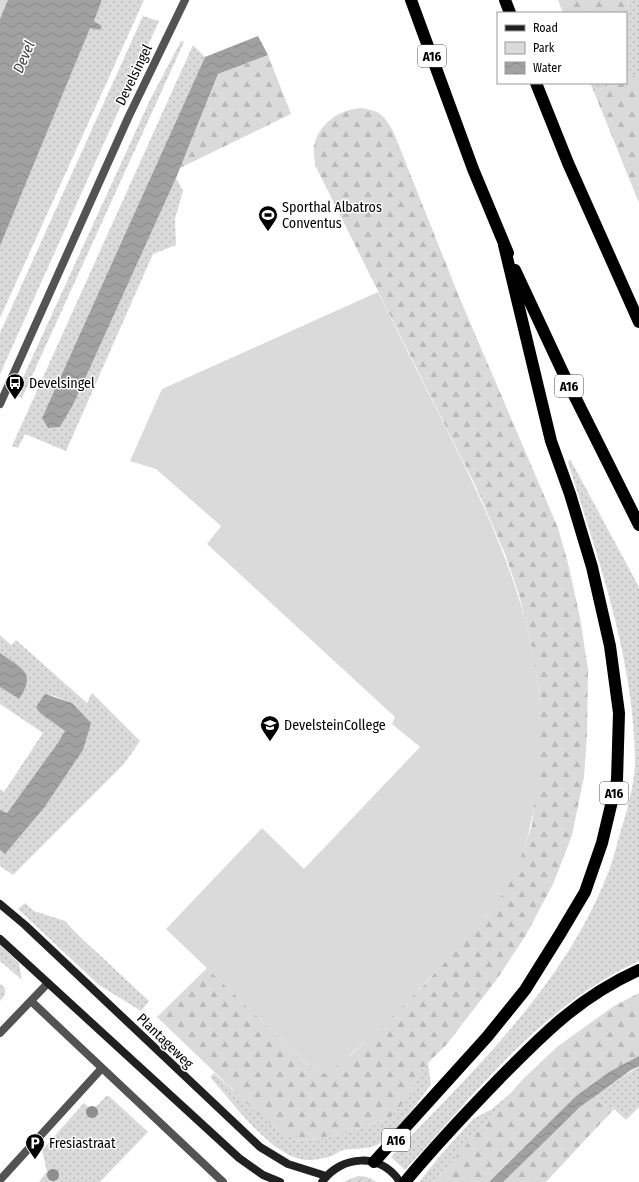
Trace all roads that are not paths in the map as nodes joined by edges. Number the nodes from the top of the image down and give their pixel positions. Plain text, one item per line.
1 (185, 0) edge
2 (411, 0) edge
3 (505, 0) edge
4 (510, 12) edge
5 (536, 84) edge
6 (504, 245) junction
7 (639, 322) edge
8 (0, 404) edge
9 (639, 525) edge
10 (0, 904) edge
11 (0, 939) edge
12 (639, 970) edge
13 (48, 983) junction
14 (31, 1001) junction
15 (0, 1033) edge
16 (102, 1068) junction
17 (374, 1162) junction
18 (324, 1179) edge
19 (0, 1180) edge
20 (223, 1182) edge
21 (280, 1182) edge
22 (400, 1182) edge
23 (405, 1182) edge

1 - 8 street, Develsingel
2 - 6 highway, A16
3 - 4 highway
5 - 7 highway
6 - 9 highway, A16
6 - 17 highway, A16
10 - 18 main road, Plantageweg
11 - 13 main road
12 - 23 highway, A16
13 - 14 street
13 - 21 main road
14 - 15 street
14 - 16 street
16 - 19 street
16 - 20 street
17 - 18 main road
17 - 22 main road

